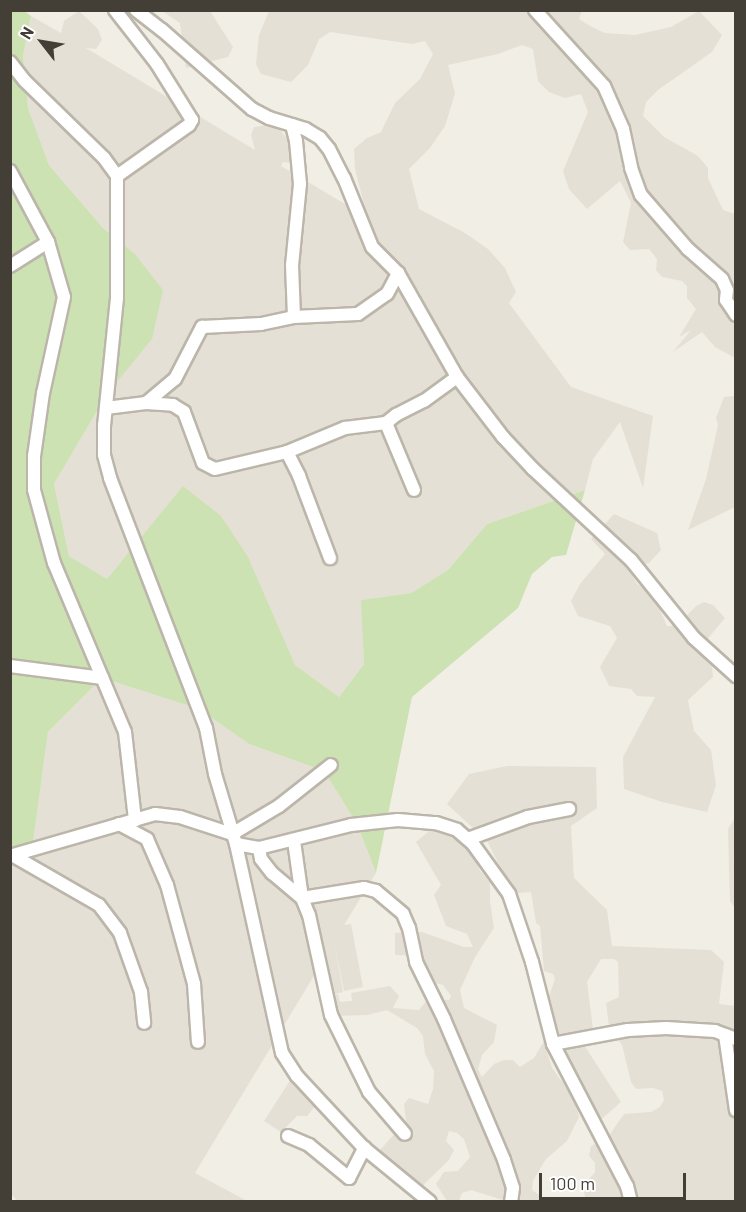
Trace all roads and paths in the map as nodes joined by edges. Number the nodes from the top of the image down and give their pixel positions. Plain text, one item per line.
1 (115, 10) edge
2 (136, 10) edge
3 (535, 10) edge
4 (10, 62) edge
5 (292, 125) junction
6 (10, 171) edge
7 (117, 176) junction
8 (48, 242) junction
9 (10, 266) edge
10 (398, 273) junction
11 (735, 315) edge
12 (294, 317) junction
13 (457, 377) junction
14 (146, 403) junction
15 (106, 408) junction
16 (386, 423) junction
17 (287, 452) junction
18 (414, 490) dead end
19 (330, 558) dead end
20 (10, 666) edge
21 (735, 676) edge
22 (102, 678) junction
23 (332, 765) dead end
24 (569, 809) dead end
25 (135, 820) junction
26 (119, 824) junction
27 (234, 839) junction
28 (468, 839) junction
29 (294, 841) junction
30 (259, 848) junction
31 (12, 855) edge
32 (302, 898) junction
33 (144, 1023) dead end
34 (730, 1037) edge
35 (198, 1042) dead end
36 (553, 1044) junction
37 (735, 1110) edge
38 (405, 1134) dead end
39 (288, 1136) dead end
40 (364, 1148) junction
41 (430, 1202) edge
42 (511, 1202) edge
43 (631, 1202) edge

1 - 7 street
2 - 5 street
3 - 11 street
4 - 7 street
5 - 10 street
5 - 12 street
6 - 8 street
7 - 15 street
8 - 9 street
8 - 22 street
10 - 12 street
10 - 13 street
12 - 14 street
13 - 16 street
13 - 21 street
14 - 15 street
14 - 17 street
15 - 27 street
16 - 17 street
16 - 18 street
17 - 19 street
20 - 22 street
22 - 25 street
23 - 27 street
24 - 28 street
25 - 26 street
25 - 27 street
26 - 31 street
26 - 35 street
27 - 30 street
27 - 40 street
28 - 29 street
28 - 36 street
29 - 30 street
29 - 32 street
30 - 32 street
31 - 33 street
32 - 38 street
32 - 42 street
34 - 36 street
34 - 37 street
36 - 43 street
39 - 40 street
40 - 41 street

